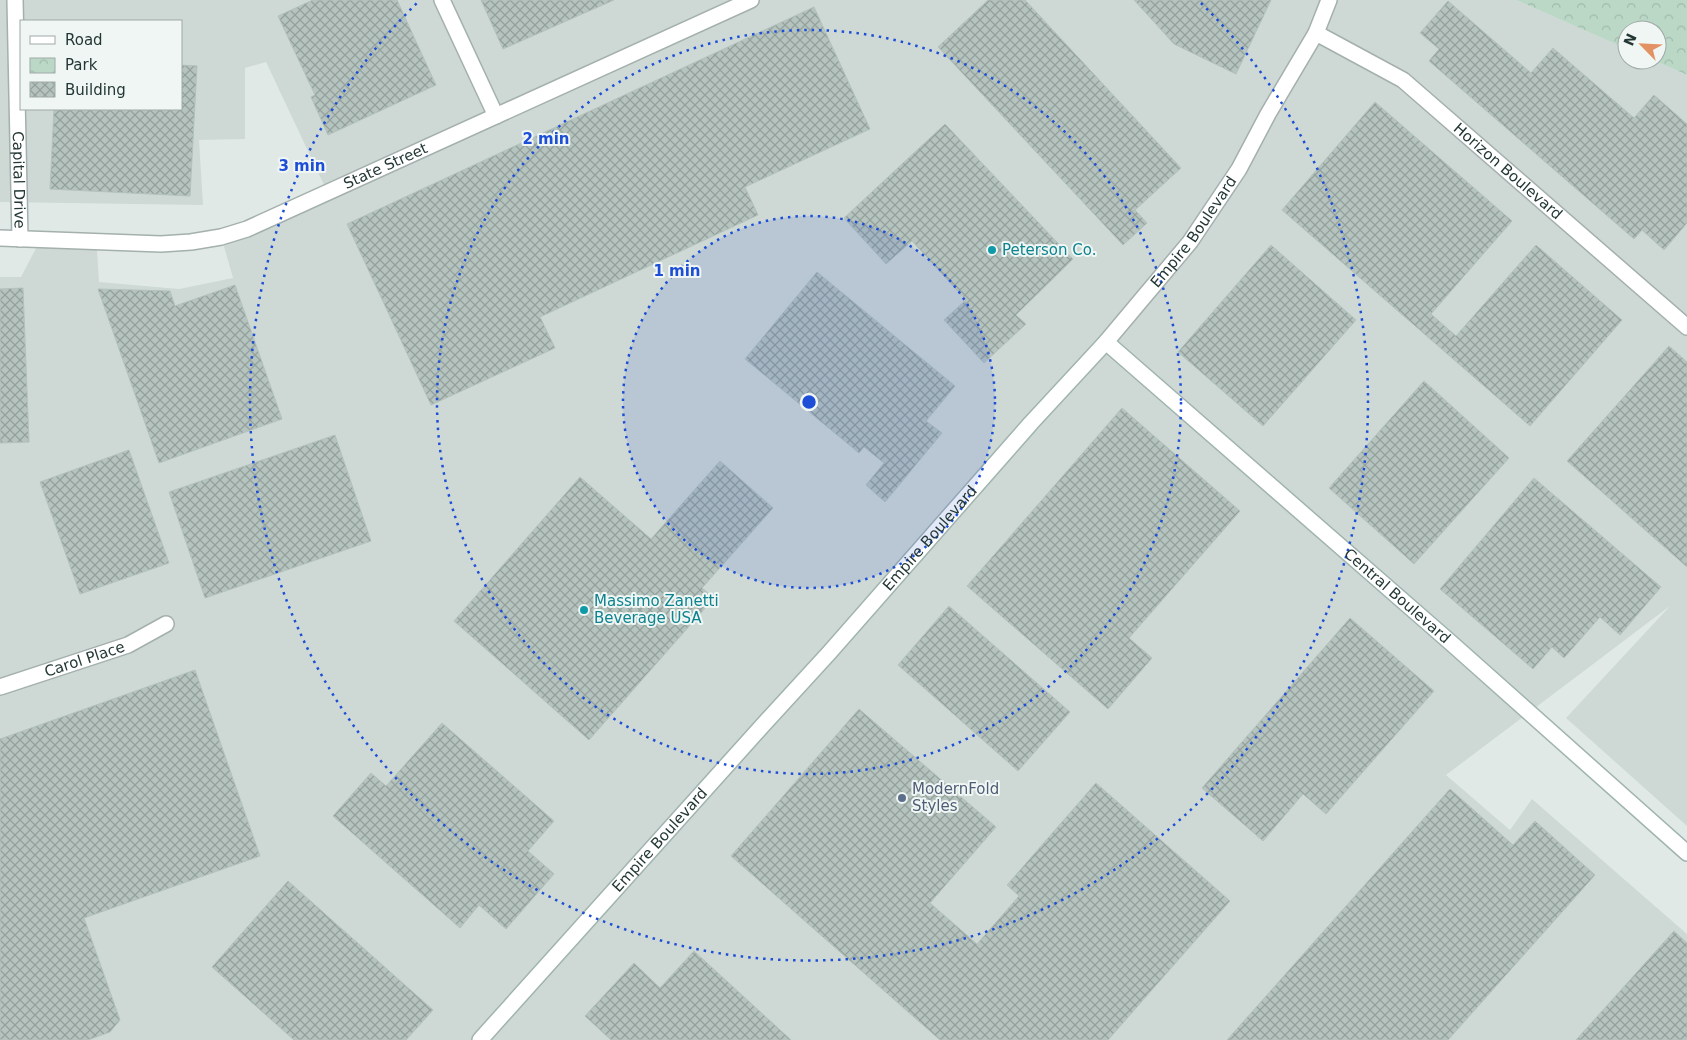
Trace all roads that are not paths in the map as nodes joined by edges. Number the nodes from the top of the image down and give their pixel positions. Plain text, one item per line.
1 (15, 0) edge
2 (442, 0) edge
3 (751, 0) edge
4 (1329, 0) edge
5 (1316, 33) junction
6 (496, 116) junction
7 (0, 238) edge
8 (20, 239) junction
9 (1687, 327) edge
10 (1106, 342) junction
11 (166, 624) dead end
12 (0, 687) edge
13 (1687, 853) edge
14 (480, 1040) edge

1 - 8 street, Capital Drive
2 - 6 street
3 - 6 street, State Street
4 - 5 street, Empire Boulevard
5 - 9 street, Horizon Boulevard
5 - 10 street, Empire Boulevard
6 - 8 street, State Street
7 - 8 street, State Street
10 - 13 street, Central Boulevard
10 - 14 street, Empire Boulevard
11 - 12 street, Carol Place

